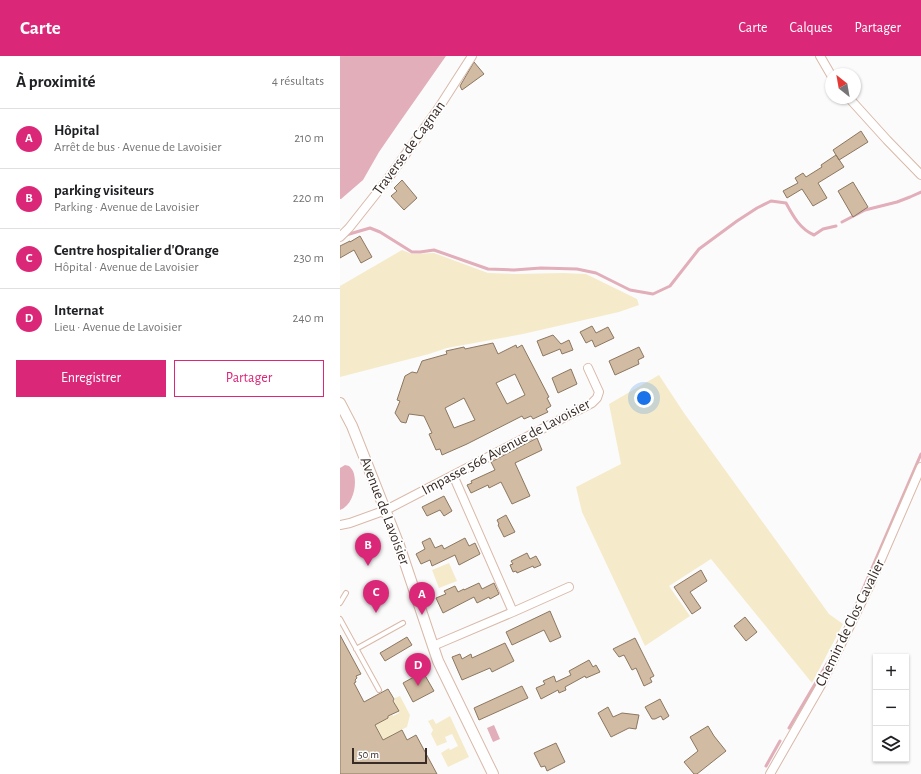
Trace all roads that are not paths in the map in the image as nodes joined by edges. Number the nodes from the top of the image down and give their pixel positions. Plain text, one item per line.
1 (472, 56) edge
2 (820, 56) edge
3 (827, 68) edge
4 (854, 104) edge
5 (921, 176) edge
6 (342, 235) edge
7 (588, 368) dead end
8 (340, 403) edge
9 (921, 467) edge
10 (452, 475) junction
11 (386, 510) junction
12 (340, 525) edge
13 (569, 587) dead end
14 (346, 593) dead end
15 (340, 603) edge
16 (513, 612) junction
17 (340, 619) edge
18 (403, 623) dead end
19 (433, 646) junction
20 (356, 649) junction
21 (379, 690) dead end
22 (493, 774) edge
23 (770, 774) edge

1 - 6 street, Traverse de Cagnan
2 - 3 street
4 - 5 street
7 - 10 street, Impasse 566 Avenue de Lavoisier
8 - 11 street, Avenue de Lavoisier
9 - 23 street, Chemin de Clos Cavalier
10 - 11 street, Impasse 566 Avenue de Lavoisier
10 - 16 street
11 - 12 street, Impasse 566 Avenue de Lavoisier
11 - 19 street, Avenue de Lavoisier
13 - 16 street
14 - 15 lane
16 - 19 street
17 - 20 lane
18 - 20 lane
19 - 22 street, Avenue de Lavoisier
20 - 21 lane

